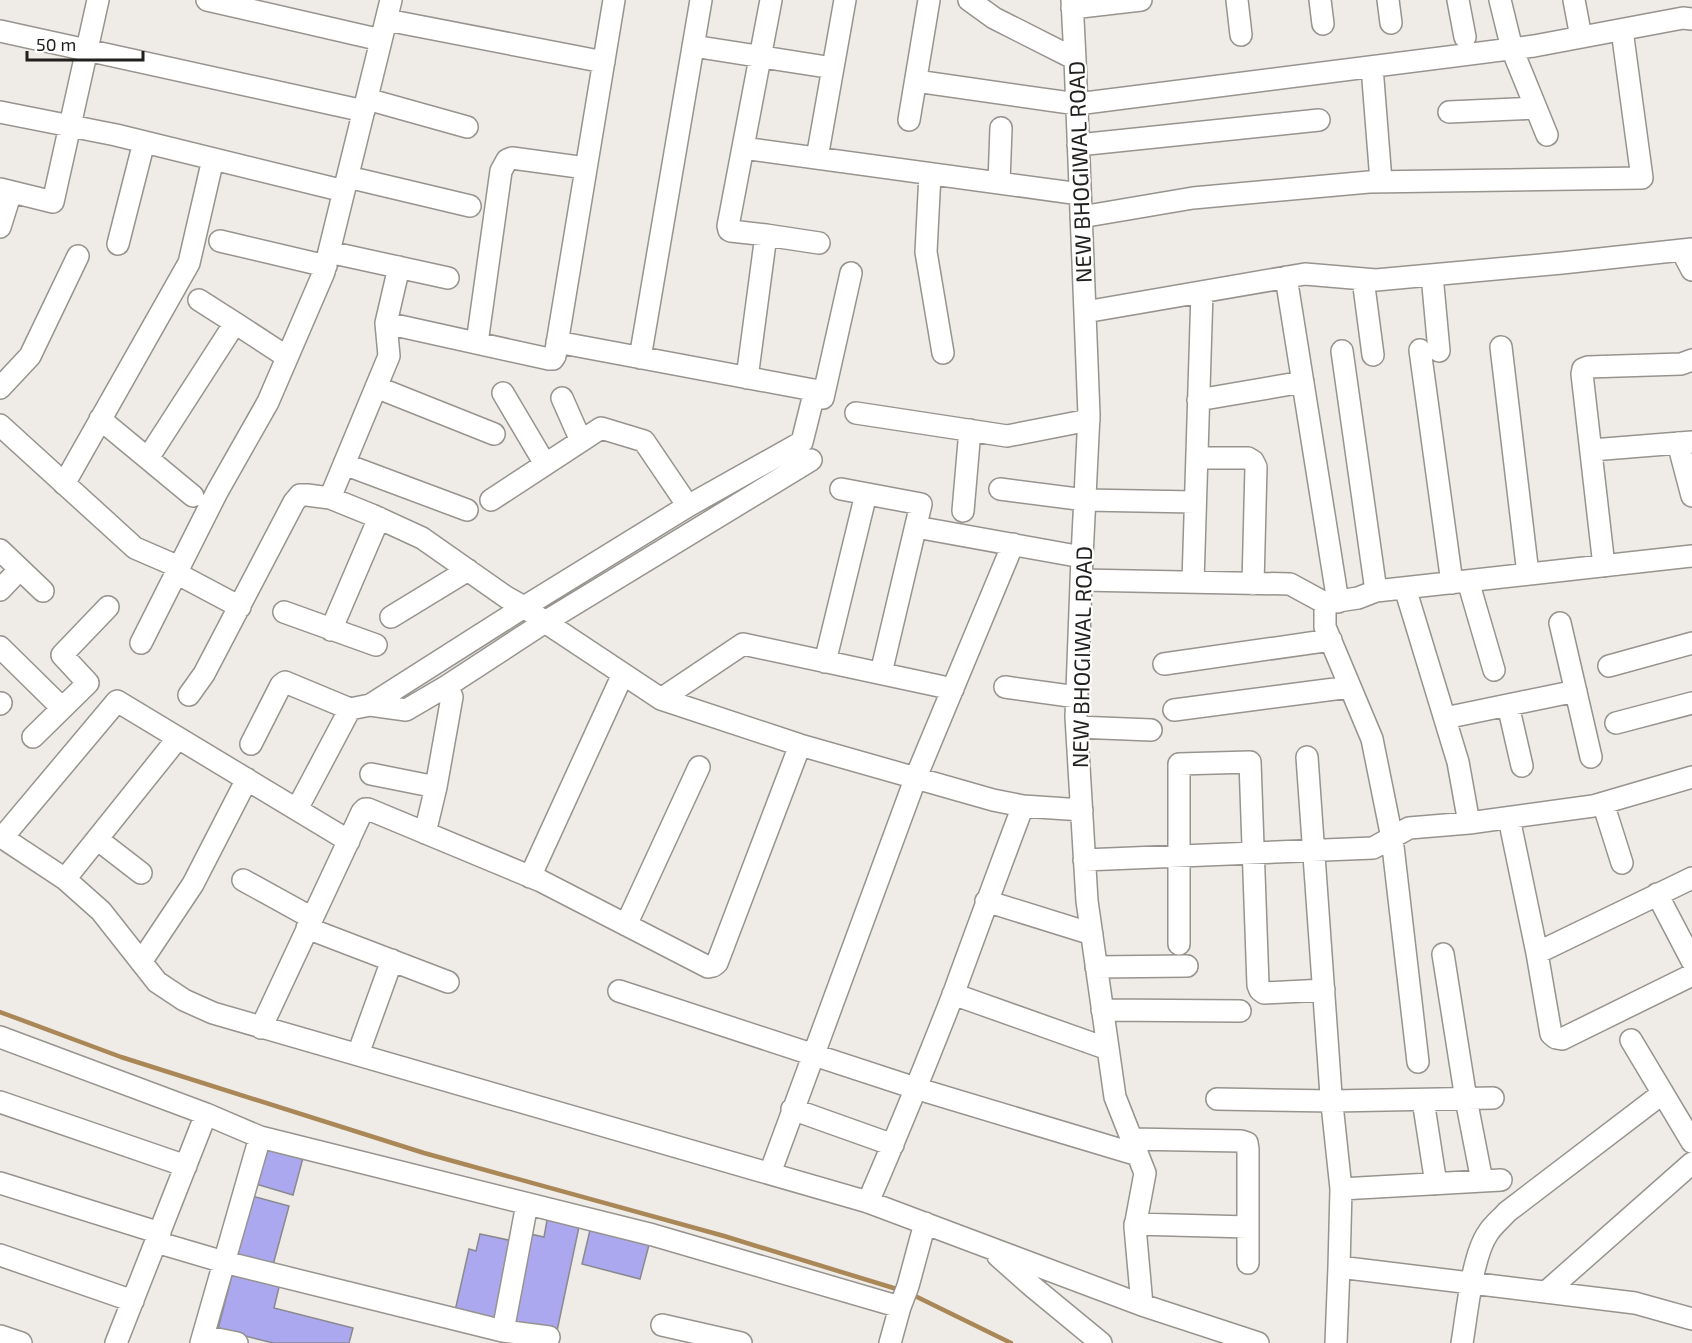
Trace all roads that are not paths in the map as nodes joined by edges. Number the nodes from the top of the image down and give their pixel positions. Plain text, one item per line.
1 (98, 0) edge
2 (207, 0) edge
3 (391, 0) edge
4 (614, 0) edge
5 (701, 0) edge
6 (771, 0) edge
7 (845, 0) edge
8 (929, 0) edge
9 (969, 0) edge
10 (1141, 0) edge
11 (1237, 0) edge
12 (1320, 0) edge
13 (1388, 0) edge
14 (1458, 0) edge
15 (1500, 0) edge
16 (1574, 0) edge
17 (1072, 4) edge
18 (1692, 19) edge
19 (392, 21) dead end
20 (1391, 22) dead end
21 (1323, 24) dead end
22 (1622, 30) junction
23 (0, 32) edge
24 (1241, 35) dead end
25 (1465, 37) dead end
26 (1581, 37) junction
27 (381, 40) junction
28 (693, 46) junction
29 (1512, 49) junction
30 (87, 50) junction
31 (760, 57) junction
32 (1075, 59) junction
33 (604, 62) junction
34 (1372, 67) junction
35 (833, 68) junction
36 (916, 81) junction
37 (1077, 104) junction
38 (365, 105) junction
39 (1536, 108) junction
40 (0, 112) edge
41 (1449, 112) dead end
42 (909, 120) dead end
43 (1319, 120) dead end
44 (70, 126) junction
45 (467, 127) dead end
46 (1001, 128) dead end
47 (1547, 135) dead end
48 (144, 142) junction
49 (1078, 145) junction
50 (743, 148) junction
51 (817, 158) junction
52 (213, 159) junction
53 (586, 168) junction
54 (930, 174) junction
55 (1381, 181) junction
56 (999, 183) junction
57 (346, 184) junction
58 (6, 190) edge
59 (1080, 194) junction
60 (470, 206) dead end
61 (1081, 217) junction
62 (0, 227) edge
63 (766, 236) junction
64 (220, 241) dead end
65 (819, 243) dead end
66 (118, 244) dead end
67 (1687, 250) edge
68 (78, 256) dead end
69 (328, 259) junction
70 (399, 267) junction
71 (1692, 270) edge
72 (851, 273) dead end
73 (1432, 275) junction
74 (1286, 277) junction
75 (448, 278) dead end
76 (1363, 279) junction
77 (1202, 292) junction
78 (200, 300) dead end
79 (1085, 312) junction
80 (235, 323) junction
81 (386, 323) junction
82 (557, 342) junction
83 (477, 343) junction
84 (1501, 347) dead end
85 (1342, 351) dead end
86 (943, 353) dead end
87 (1373, 355) dead end
88 (287, 357) junction
89 (640, 358) junction
90 (1692, 360) edge
91 (747, 378) junction
92 (1303, 382) junction
93 (376, 387) junction
94 (0, 388) edge
95 (503, 393) dead end
96 (821, 394) junction
97 (562, 398) dead end
98 (1198, 400) junction
99 (856, 413) dead end
100 (100, 419) junction
101 (1089, 420) junction
102 (0, 425) edge
103 (970, 430) junction
104 (494, 434) dead end
105 (581, 441) junction
106 (1685, 443) edge
107 (1592, 450) junction
108 (1197, 458) junction
109 (148, 459) junction
110 (812, 460) dead end
111 (344, 464) junction
112 (545, 464) junction
113 (64, 483) junction
114 (841, 489) dead end
115 (1000, 489) dead end
116 (866, 494) junction
117 (193, 496) dead end
118 (1692, 496) edge
119 (330, 498) junction
120 (491, 500) dead end
121 (1085, 500) junction
122 (1195, 502) junction
123 (687, 506) junction
124 (467, 510) dead end
125 (963, 511) dead end
126 (380, 518) junction
127 (916, 527) junction
128 (1013, 544) junction
129 (0, 550) edge
130 (1692, 556) edge
131 (1082, 557) junction
132 (1604, 566) junction
133 (20, 569) junction
134 (177, 570) junction
135 (468, 570) junction
136 (1528, 574) junction
137 (1081, 580) junction
138 (1193, 582) junction
139 (1460, 582) junction
140 (1253, 584) junction
141 (1406, 588) junction
142 (0, 590) edge
143 (43, 591) dead end
144 (1376, 591) junction
145 (1332, 603) junction
146 (108, 607) dead end
147 (240, 607) junction
148 (524, 607) junction
149 (284, 612) dead end
150 (391, 617) dead end
151 (544, 622) junction
152 (1560, 623) dead end
153 (331, 630) junction
154 (1331, 640) junction
155 (141, 643) dead end
156 (1692, 644) edge
157 (376, 645) dead end
158 (0, 647) edge
159 (825, 662) junction
160 (1164, 664) dead end
161 (1609, 666) dead end
162 (1494, 670) dead end
163 (881, 673) junction
164 (623, 674) junction
165 (412, 678) junction
166 (447, 686) junction
167 (1005, 687) dead end
168 (1350, 687) junction
169 (953, 689) junction
170 (1576, 691) junction
171 (189, 695) dead end
172 (1077, 697) junction
173 (425, 698) junction
174 (661, 699) junction
175 (1692, 703) edge
176 (1508, 705) junction
177 (360, 707) junction
178 (62, 708) junction
179 (1174, 710) dead end
180 (1444, 718) junction
181 (1616, 723) dead end
182 (1077, 727) junction
183 (1151, 730) dead end
184 (33, 737) dead end
185 (178, 738) junction
186 (251, 744) dead end
187 (800, 745) junction
188 (1591, 757) dead end
189 (1307, 758) dead end
190 (699, 766) dead end
191 (1522, 766) dead end
192 (371, 774) dead end
193 (916, 777) junction
194 (1692, 777) edge
195 (247, 779) junction
196 (436, 787) junction
197 (1603, 803) junction
198 (1023, 806) junction
199 (297, 809) junction
200 (1082, 810) junction
201 (1509, 818) junction
202 (1469, 823) junction
203 (425, 833) junction
204 (1, 837) edge
205 (1392, 838) junction
206 (97, 839) junction
207 (349, 841) junction
208 (1315, 850) junction
209 (1253, 853) junction
210 (1180, 856) junction
211 (1084, 860) junction
212 (1622, 863) dead end
213 (141, 873) dead end
214 (530, 877) junction
215 (1692, 878) edge
216 (65, 879) junction
217 (243, 880) dead end
218 (1657, 894) junction
219 (986, 901) junction
220 (309, 923) junction
221 (626, 925) junction
222 (1092, 934) junction
223 (1179, 944) dead end
224 (1538, 953) junction
225 (1443, 954) dead end
226 (392, 960) junction
227 (1692, 961) edge
228 (141, 962) junction
229 (1186, 966) dead end
230 (1096, 967) junction
231 (1692, 975) edge
232 (448, 982) dead end
233 (1324, 990) junction
234 (619, 991) dead end
235 (953, 994) junction
236 (1102, 1010) junction
237 (1240, 1011) dead end
238 (261, 1028) junction
239 (0, 1036) edge
240 (1631, 1040) dead end
241 (1108, 1049) junction
242 (358, 1054) junction
243 (814, 1055) junction
244 (1418, 1062) dead end
245 (915, 1088) junction
246 (1663, 1093) junction
247 (1493, 1098) dead end
248 (1217, 1099) dead end
249 (1466, 1099) junction
250 (1424, 1100) junction
251 (1332, 1101) junction
252 (0, 1102) edge
253 (792, 1109) junction
254 (206, 1114) junction
255 (260, 1137) junction
256 (1692, 1142) edge
257 (893, 1144) junction
258 (1135, 1147) junction
259 (1692, 1163) edge
260 (186, 1166) junction
261 (770, 1173) junction
262 (0, 1183) edge
263 (1436, 1184) junction
264 (1341, 1189) junction
265 (868, 1202) junction
266 (528, 1204) junction
267 (925, 1223) junction
268 (1135, 1224) junction
269 (1248, 1227) junction
270 (158, 1238) junction
271 (990, 1248) junction
272 (0, 1255) edge
273 (224, 1262) junction
274 (1248, 1263) dead end
275 (1339, 1267) junction
276 (1472, 1283) junction
277 (1546, 1292) junction
278 (904, 1298) junction
279 (133, 1301) junction
280 (1142, 1305) junction
281 (1692, 1319) edge
282 (662, 1325) dead end
283 (503, 1331) junction
284 (0, 1336) edge
285 (549, 1337) dead end
286 (202, 1340) edge
287 (21, 1343) edge
288 (116, 1343) edge
289 (237, 1343) edge
290 (741, 1343) edge
291 (890, 1343) edge
292 (1101, 1343) edge
293 (1258, 1343) edge
294 (1336, 1343) edge
295 (1462, 1343) edge

1 - 30 street
2 - 27 street
3 - 27 street
4 - 33 street
5 - 28 street
6 - 31 street
7 - 35 street
8 - 36 street
9 - 32 street
10 - 17 street
11 - 24 street
12 - 21 street
13 - 20 street
14 - 25 street
15 - 29 street
16 - 26 street
17 - 32 street, NEW BHOGIWAL ROAD
18 - 22 street
19 - 33 street
22 - 26 street
22 - 55 street
23 - 30 street
26 - 29 street
27 - 38 street
28 - 31 street
28 - 89 street
29 - 34 street
29 - 39 street
30 - 38 street
30 - 44 street
31 - 35 street
31 - 50 street
32 - 37 street, NEW BHOGIWAL ROAD
33 - 53 street
34 - 37 street
34 - 55 street
35 - 51 street
36 - 37 street
36 - 42 street
37 - 49 street, NEW BHOGIWAL ROAD
38 - 45 street
38 - 57 street
39 - 41 street
39 - 47 street
40 - 44 street
43 - 49 street
44 - 48 street
44 - 58 street
46 - 56 street
48 - 52 street
48 - 66 street
49 - 59 street, NEW BHOGIWAL ROAD
50 - 51 street
50 - 63 street
51 - 54 street
52 - 57 street
52 - 100 street
53 - 82 street
53 - 83 street
54 - 56 street
54 - 86 street
55 - 61 street
56 - 59 street
57 - 60 street
57 - 69 street
58 - 62 street
59 - 61 street, NEW BHOGIWAL ROAD
61 - 79 street, NEW BHOGIWAL ROAD
63 - 65 street
63 - 91 street
64 - 69 street
67 - 71 street
67 - 73 street
68 - 94 street
69 - 70 street
69 - 88 street
70 - 75 street
70 - 81 street
72 - 96 street
73 - 76 street
73 - 139 street
74 - 76 street
74 - 77 street
74 - 92 street
76 - 87 street
77 - 79 street
77 - 98 street
78 - 80 street
79 - 101 street, NEW BHOGIWAL ROAD
80 - 88 street
80 - 109 street
81 - 83 street
81 - 93 street
82 - 83 street
82 - 89 street
84 - 136 street
85 - 144 street
88 - 134 street
89 - 91 street
90 - 107 street
91 - 96 street
92 - 98 street
92 - 145 street
93 - 104 street
93 - 111 street
95 - 112 street
96 - 123 street
97 - 105 street
98 - 108 street
99 - 103 street
100 - 109 street
100 - 113 street
101 - 103 street
101 - 121 street, NEW BHOGIWAL ROAD
102 - 113 street
103 - 125 street
105 - 112 street
105 - 123 street
106 - 107 street
106 - 118 street
107 - 132 street
108 - 122 street
108 - 140 street
109 - 117 street
110 - 151 street
111 - 119 street
111 - 124 street
112 - 120 street
113 - 134 street
114 - 116 street
115 - 121 street
116 - 127 street
116 - 159 street
119 - 126 street
119 - 147 street
121 - 122 street
121 - 131 street, NEW BHOGIWAL ROAD
122 - 138 street
123 - 148 street
126 - 135 street
126 - 153 street
127 - 128 street
127 - 163 street
128 - 131 street
128 - 169 street
129 - 133 street
130 - 132 street
131 - 137 street, NEW BHOGIWAL ROAD
132 - 136 street
133 - 142 street
133 - 143 street
134 - 147 street
134 - 155 street
135 - 148 street
135 - 150 street
136 - 139 street
137 - 138 street
137 - 172 street, NEW BHOGIWAL ROAD
138 - 140 street
139 - 141 street
139 - 162 street
140 - 145 street
141 - 144 street
141 - 180 street
144 - 145 street
145 - 154 street
146 - 178 street
147 - 171 street
148 - 151 street
148 - 165 street
149 - 153 street
151 - 164 street
151 - 166 street
152 - 170 street
153 - 157 street
154 - 160 street
154 - 168 street
156 - 161 street
158 - 178 street
159 - 163 street
159 - 174 street
163 - 169 street
164 - 174 street
164 - 214 street
165 - 173 street
165 - 177 street
166 - 173 street
166 - 196 street
167 - 172 street
168 - 179 street
168 - 205 street
169 - 193 street
170 - 176 street
170 - 188 street
172 - 182 street, NEW BHOGIWAL ROAD
173 - 177 street
174 - 187 street
175 - 181 street
176 - 180 street
176 - 191 street
177 - 186 street
177 - 199 street
178 - 184 street
180 - 202 street
182 - 183 street
182 - 200 street, NEW BHOGIWAL ROAD
185 - 195 street
185 - 204 street
185 - 206 street
187 - 193 street
187 - 221 street
189 - 208 street
190 - 221 street
192 - 196 street
193 - 198 street
193 - 243 street
194 - 197 street
195 - 199 street
195 - 228 street
196 - 203 street
197 - 201 street
197 - 212 street
198 - 200 street
198 - 219 street
199 - 207 street
200 - 211 street, NEW BHOGIWAL ROAD
201 - 202 street
201 - 224 street
202 - 205 street
203 - 207 street
203 - 214 street
204 - 216 street
205 - 208 street
205 - 244 street
206 - 213 street
206 - 216 street
207 - 220 street
208 - 209 street
208 - 233 street
209 - 210 street
209 - 210 street
209 - 233 street
210 - 211 street
210 - 223 street
211 - 222 street, NEW BHOGIWAL ROAD
214 - 221 street
215 - 218 street
216 - 228 street
217 - 220 street
218 - 224 street
218 - 227 street
219 - 222 street
219 - 235 street
220 - 226 street
220 - 238 street
222 - 230 street, NEW BHOGIWAL ROAD
224 - 231 street
225 - 249 street
226 - 232 street
226 - 242 street
228 - 238 street
229 - 230 street
230 - 236 street, NEW BHOGIWAL ROAD
233 - 251 street
234 - 243 street
235 - 241 street
235 - 245 street
236 - 237 street
236 - 241 street, NEW BHOGIWAL ROAD
238 - 242 street
239 - 254 street
240 - 246 street
241 - 258 street, NEW BHOGIWAL ROAD
242 - 261 street
243 - 245 street
243 - 253 street
245 - 257 street
245 - 258 street
246 - 256 street
246 - 276 street
247 - 249 street
248 - 251 street
249 - 250 street
249 - 263 street
250 - 251 street
250 - 263 street
251 - 264 street
252 - 260 street
253 - 257 street
253 - 261 street
254 - 255 street
254 - 260 street
255 - 266 street
255 - 273 street
257 - 265 street
258 - 268 street, NEW BHOGIWAL ROAD
258 - 269 street
259 - 277 street
260 - 270 street
261 - 265 street
262 - 270 street
263 - 264 street
264 - 275 street
265 - 267 street
266 - 278 street
266 - 283 street
267 - 271 street
267 - 278 street
268 - 269 street
268 - 280 street, NEW BHOGIWAL ROAD
269 - 274 street
270 - 273 street
270 - 279 street
271 - 280 street
271 - 292 street
272 - 279 street
273 - 283 street
273 - 286 street
275 - 276 street
275 - 294 street
276 - 277 street
276 - 295 street
277 - 281 street
278 - 291 street
279 - 288 street
280 - 293 street
282 - 290 street
283 - 285 street
284 - 287 street
286 - 289 street

